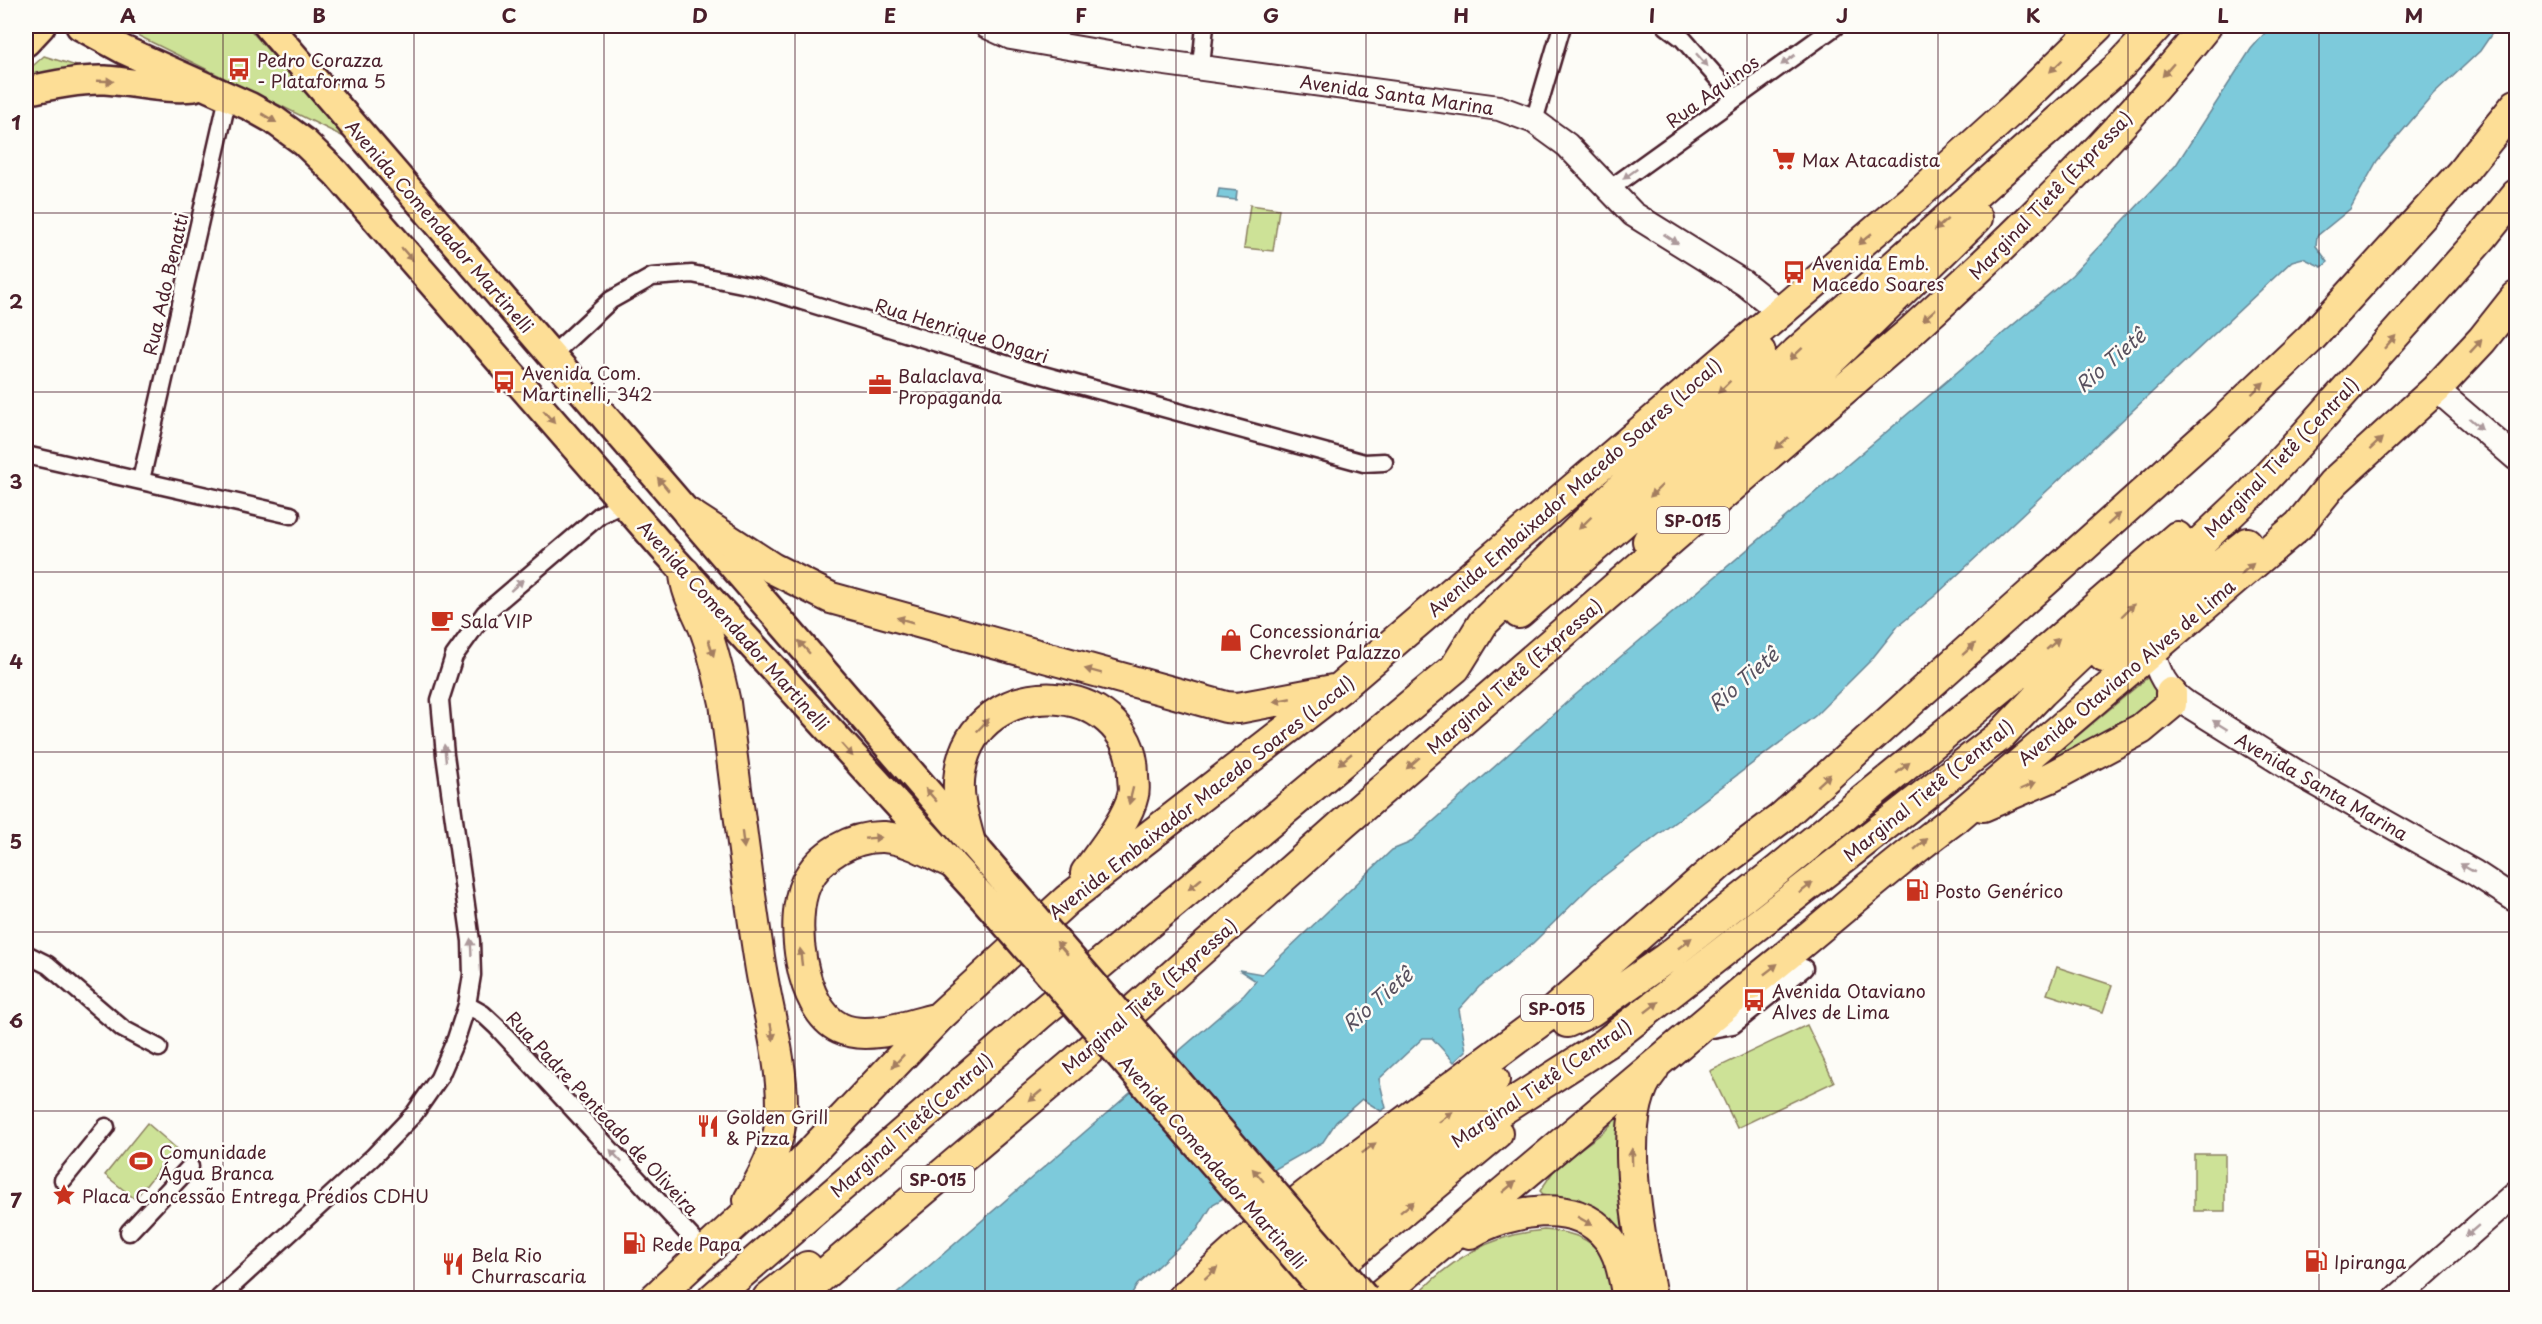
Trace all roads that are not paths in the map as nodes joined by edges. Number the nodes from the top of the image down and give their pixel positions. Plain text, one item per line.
1 (41, 26) edge
2 (80, 26) edge
3 (268, 26) edge
4 (987, 26) edge
5 (1205, 26) edge
6 (1562, 26) edge
7 (1666, 26) edge
8 (1836, 26) edge
9 (2098, 26) edge
10 (2157, 26) edge
11 (2206, 26) edge
12 (26, 42) edge
13 (1201, 66) junction
14 (202, 86) junction
15 (26, 91) edge
16 (228, 97) junction
17 (1735, 98) junction
18 (2517, 105) edge
19 (2063, 116) junction
20 (1534, 121) junction
21 (1611, 188) junction
22 (2517, 195) edge
23 (2517, 297) edge
24 (1781, 309) junction
25 (552, 355) junction
26 (2351, 386) junction
27 (2436, 389) junction
28 (26, 455) edge
29 (2517, 458) edge
30 (1384, 462) dead end
31 (141, 480) junction
32 (2333, 483) junction
33 (624, 503) junction
34 (689, 514) junction
35 (291, 515) dead end
36 (685, 573) junction
37 (1621, 583) junction
38 (2152, 649) junction
39 (1455, 668) junction
40 (1339, 689) junction
41 (2171, 693) junction
42 (2001, 735) junction
43 (1956, 818) junction
44 (1780, 819) junction
45 (969, 839) junction
46 (948, 861) junction
47 (995, 891) junction
48 (1067, 900) junction
49 (2517, 900) edge
50 (26, 954) edge
51 (1804, 968) dead end
52 (467, 1005) junction
53 (938, 1018) junction
54 (1567, 1022) junction
55 (1693, 1032) junction
56 (1606, 1043) junction
57 (159, 1048) dead end
58 (1663, 1058) junction
59 (106, 1127) dead end
60 (190, 1167) dead end
61 (63, 1180) dead end
62 (2517, 1193) edge
63 (885, 1223) junction
64 (735, 1226) junction
65 (129, 1232) dead end
66 (783, 1236) junction
67 (705, 1254) junction
68 (1389, 1289) edge
69 (2399, 1298) edge
70 (219, 1299) edge
71 (655, 1299) edge
72 (690, 1299) edge
73 (713, 1299) edge
74 (768, 1299) edge
75 (796, 1299) edge
76 (1183, 1299) edge
77 (1220, 1299) edge
78 (1263, 1299) edge
79 (1299, 1299) edge
80 (1330, 1299) edge
81 (1365, 1299) edge
82 (1628, 1299) edge
83 (1651, 1299) edge

1 - 12 main road
2 - 14 main road, Avenida Comendador Martinelli
3 - 25 main road, Avenida Comendador Martinelli
4 - 13 street, Avenida Santa Marina
5 - 13 street
6 - 20 street
7 -> 17 street
8 -> 17 street, Rua Aquinos
9 -> 24 highway, Avenida Embaixador Macedo Soares (Local)
10 - 19 highway
11 -> 37 highway, Marginal Tietê (Expressa) / SP-015
13 - 20 street, Avenida Santa Marina
15 -> 14 main road
14 - 16 main road, Avenida Comendador Martinelli
16 - 31 street, Rua Ado Benatti
16 -> 33 main road, Avenida Comendador Martinelli
17 -> 21 street, Rua Aquinos
44 -> 18 highway, SP-015
19 - 37 highway
19 -> 39 highway
20 - 21 street, Avenida Santa Marina
21 -> 24 street, Avenida Santa Marina
26 -> 22 highway, Marginal Tietê (Central)
27 -> 23 highway, Avenida Otaviano Alves de Lima
24 -> 39 highway
24 - 40 highway, Avenida Embaixador Macedo Soares (Local)
25 - 30 street, Rua Henrique Ongari
34 -> 25 main road, Avenida Comendador Martinelli
42 -> 26 highway, Marginal Tietê (Central)
54 -> 26 highway
27 -> 29 street
32 -> 27 highway, Avenida Otaviano Alves de Lima
28 - 31 street
31 - 35 street
38 -> 32 highway, Avenida Otaviano Alves de Lima
32 - 42 highway
33 - 36 main road, Avenida Comendador Martinelli
52 -> 33 street
40 -> 34 highway
45 -> 34 main road, Avenida Comendador Martinelli
36 -> 46 main road, Avenida Comendador Martinelli
36 -> 64 highway
37 -> 63 highway, Marginal Tietê (Expressa) / SP-015
38 - 41 street, Avenida Santa Marina
38 - 43 highway, Avenida Otaviano Alves de Lima
39 -> 66 highway, Marginal Tietê(Central)
40 - 48 highway, Avenida Embaixador Macedo Soares (Local)
43 -> 41 highway
49 -> 41 street, Avenida Santa Marina
56 -> 42 highway, Marginal Tietê (Central)
55 -> 43 highway, Avenida Otaviano Alves de Lima
44 - 54 highway, SP-015
76 -> 44 highway, SP-015
45 - 47 main road, Avenida Comendador Martinelli
45 -> 48 highway
46 - 47 main road, Avenida Comendador Martinelli
53 -> 46 highway
47 - 80 main road, Avenida Comendador Martinelli, bridge
81 -> 47 main road, Avenida Comendador Martinelli, bridge
48 - 53 highway, Avenida Embaixador Macedo Soares (Local)
50 - 57 street
51 - 55 street
67 -> 52 street, Rua Padre Penteado de Oliveira
52 - 70 street
53 -> 64 highway, Avenida Embaixador Macedo Soares (Local)
77 -> 54 highway, SP-015
55 - 58 highway, Avenida Otaviano Alves de Lima
56 - 78 highway, Marginal Tietê (Central)
79 -> 56 highway
68 -> 58 highway, Avenida Otaviano Alves de Lima
83 -> 58 highway
59 - 61 street
60 - 65 street
62 -> 69 street
63 - 74 highway
63 - 75 highway, Marginal Tietê (Expressa) / SP-015
64 - 67 highway, Avenida Embaixador Macedo Soares (Local)
66 - 72 highway
66 - 73 highway
67 - 71 highway, Avenida Embaixador Macedo Soares (Local)
68 -> 82 highway

